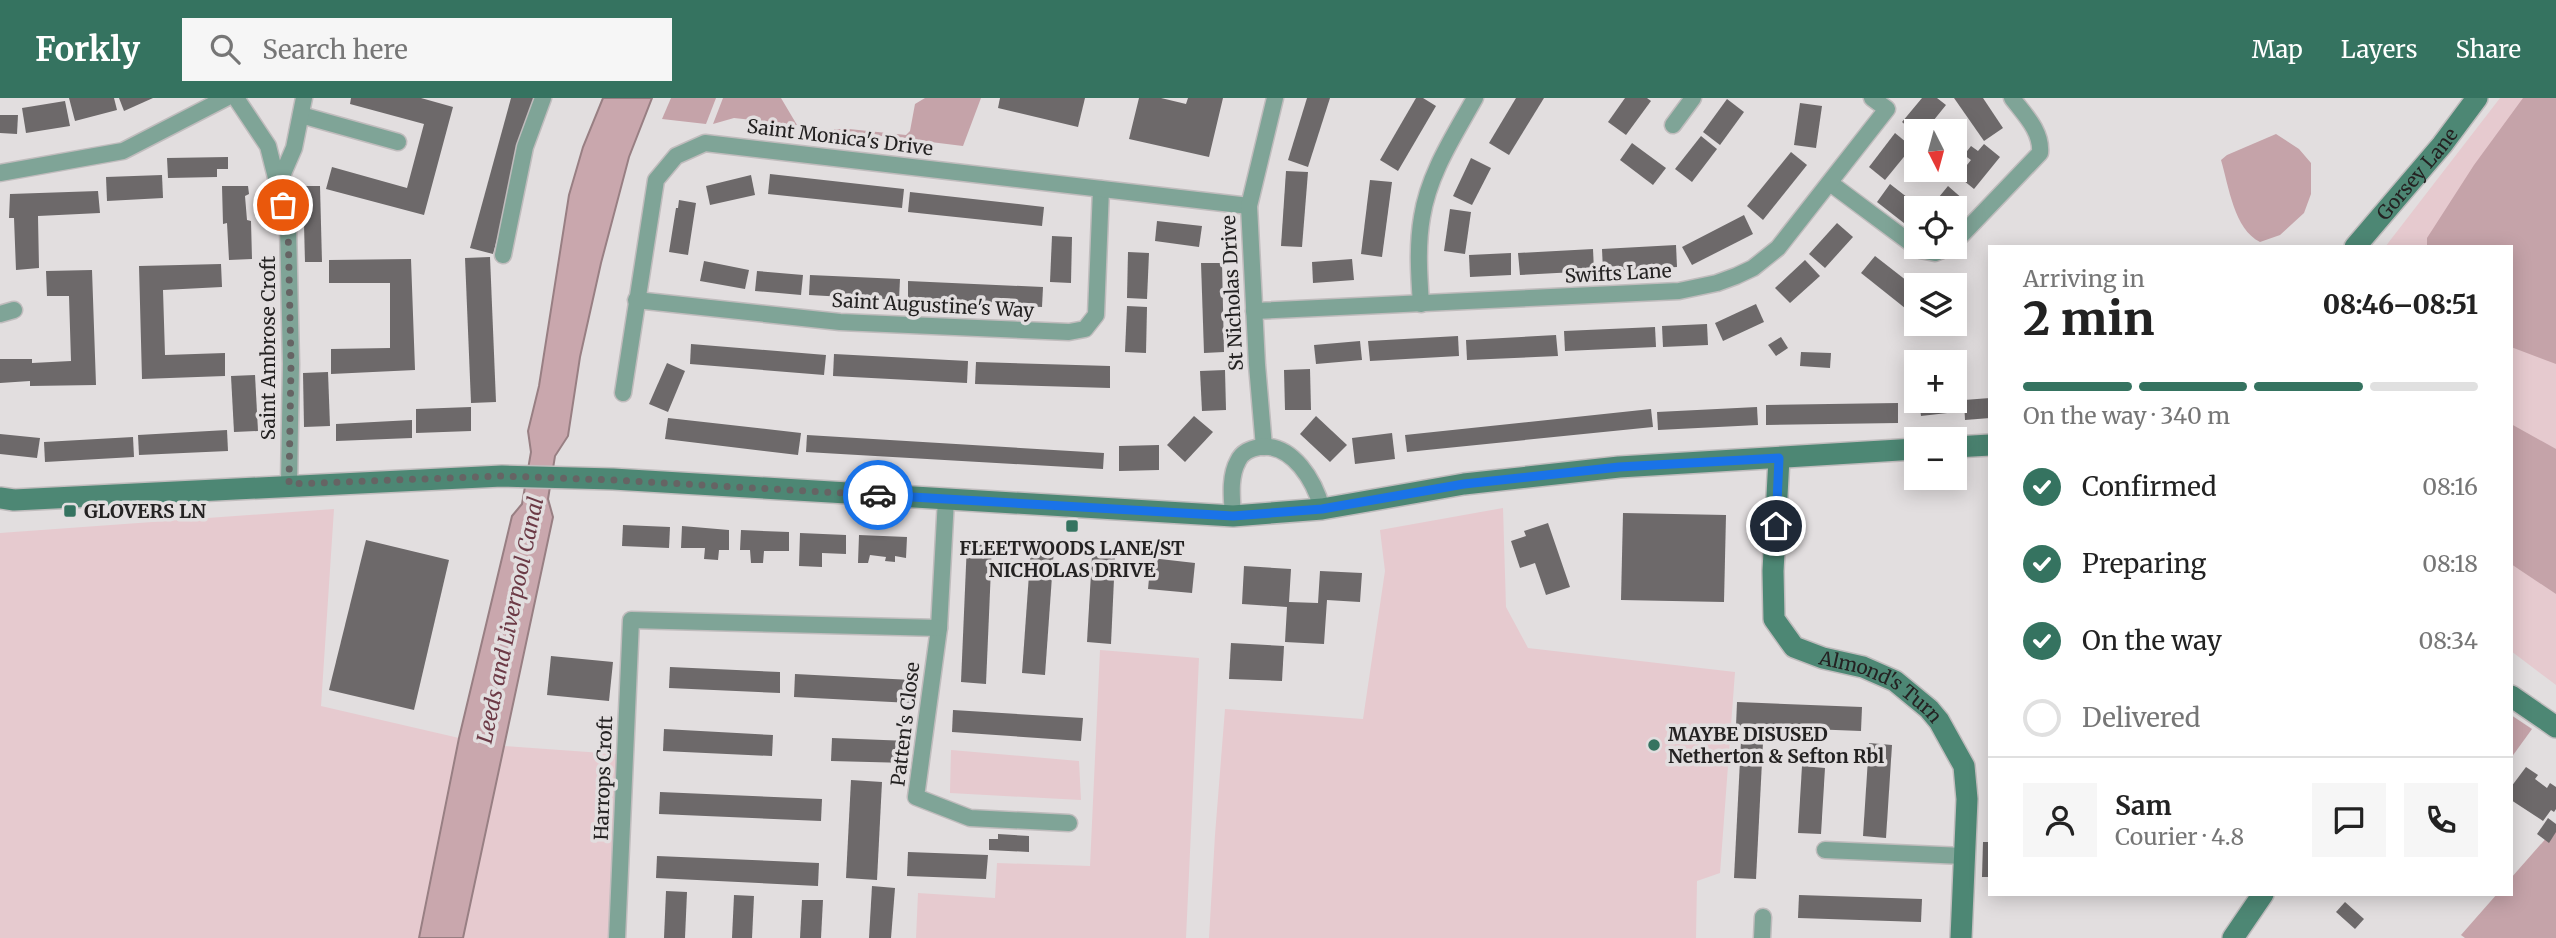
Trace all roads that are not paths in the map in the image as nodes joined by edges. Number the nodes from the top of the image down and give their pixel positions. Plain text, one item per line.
1 (226, 98) edge
2 (236, 98) edge
3 (304, 98) edge
4 (543, 98) edge
5 (1275, 98) edge
6 (1475, 98) edge
7 (1693, 98) edge
8 (1872, 98) edge
9 (2012, 98) edge
10 (2477, 98) edge
11 (1892, 104) edge
12 (301, 115) junction
13 (1673, 125) dead end
14 (398, 142) dead end
15 (0, 173) edge
16 (1830, 183) junction
17 (278, 185) junction
18 (1101, 189) junction
19 (1249, 206) junction
20 (1967, 229) edge
21 (1904, 238) edge
22 (2357, 245) edge
23 (503, 255) dead end
24 (636, 300) junction
25 (1421, 304) junction
26 (1254, 311) junction
27 (622, 393) dead end
28 (1988, 444) edge
29 (1967, 446) edge
30 (1264, 447) junction
31 (1904, 450) edge
32 (1779, 458) junction
33 (289, 484) junction
34 (0, 498) edge
35 (946, 499) junction
36 (1322, 509) junction
37 (1233, 516) junction
38 (939, 628) junction
39 (2513, 697) edge
40 (2556, 727) edge
41 (1069, 823) dead end
42 (1825, 850) dead end
43 (1964, 856) junction
44 (2262, 896) edge
45 (1763, 918) dead end
46 (617, 938) edge
47 (1762, 938) edge
48 (1961, 938) edge
49 (2232, 938) edge

1 - 15 street
2 - 17 street, Saint Ambrose Croft
3 - 12 street
4 - 23 street
5 - 19 street, St Nicholas Drive
6 - 25 street
7 - 13 street
8 - 11 street, Swifts Lane
9 - 20 street
10 - 22 street, Gorsey Lane
11 - 16 street, Swifts Lane
12 - 14 street
12 - 17 street
16 - 21 street
16 - 25 street, Swifts Lane
17 - 33 street, Saint Ambrose Croft
18 - 19 street, Saint Monica's Drive
18 - 24 street, Saint Monica's Drive
18 - 24 street, Saint Augustine's Way
19 - 26 street, St Nicholas Drive
24 - 27 street, Saint Monica's Drive
25 - 26 street, Swifts Lane
26 - 30 street, St Nicholas Drive
28 - 29 street
30 - 36 street
30 - 37 street
31 - 32 street
32 - 36 street
32 - 43 street, Almond's Turn
33 - 34 street
33 - 35 street
35 - 37 street
35 - 38 street, Patten's Close
36 - 37 street
38 - 41 street, Patten's Close
38 - 46 street, Harrops Croft
39 - 40 street
42 - 43 street
43 - 48 street, Almond's Turn
44 - 49 street
45 - 47 street

